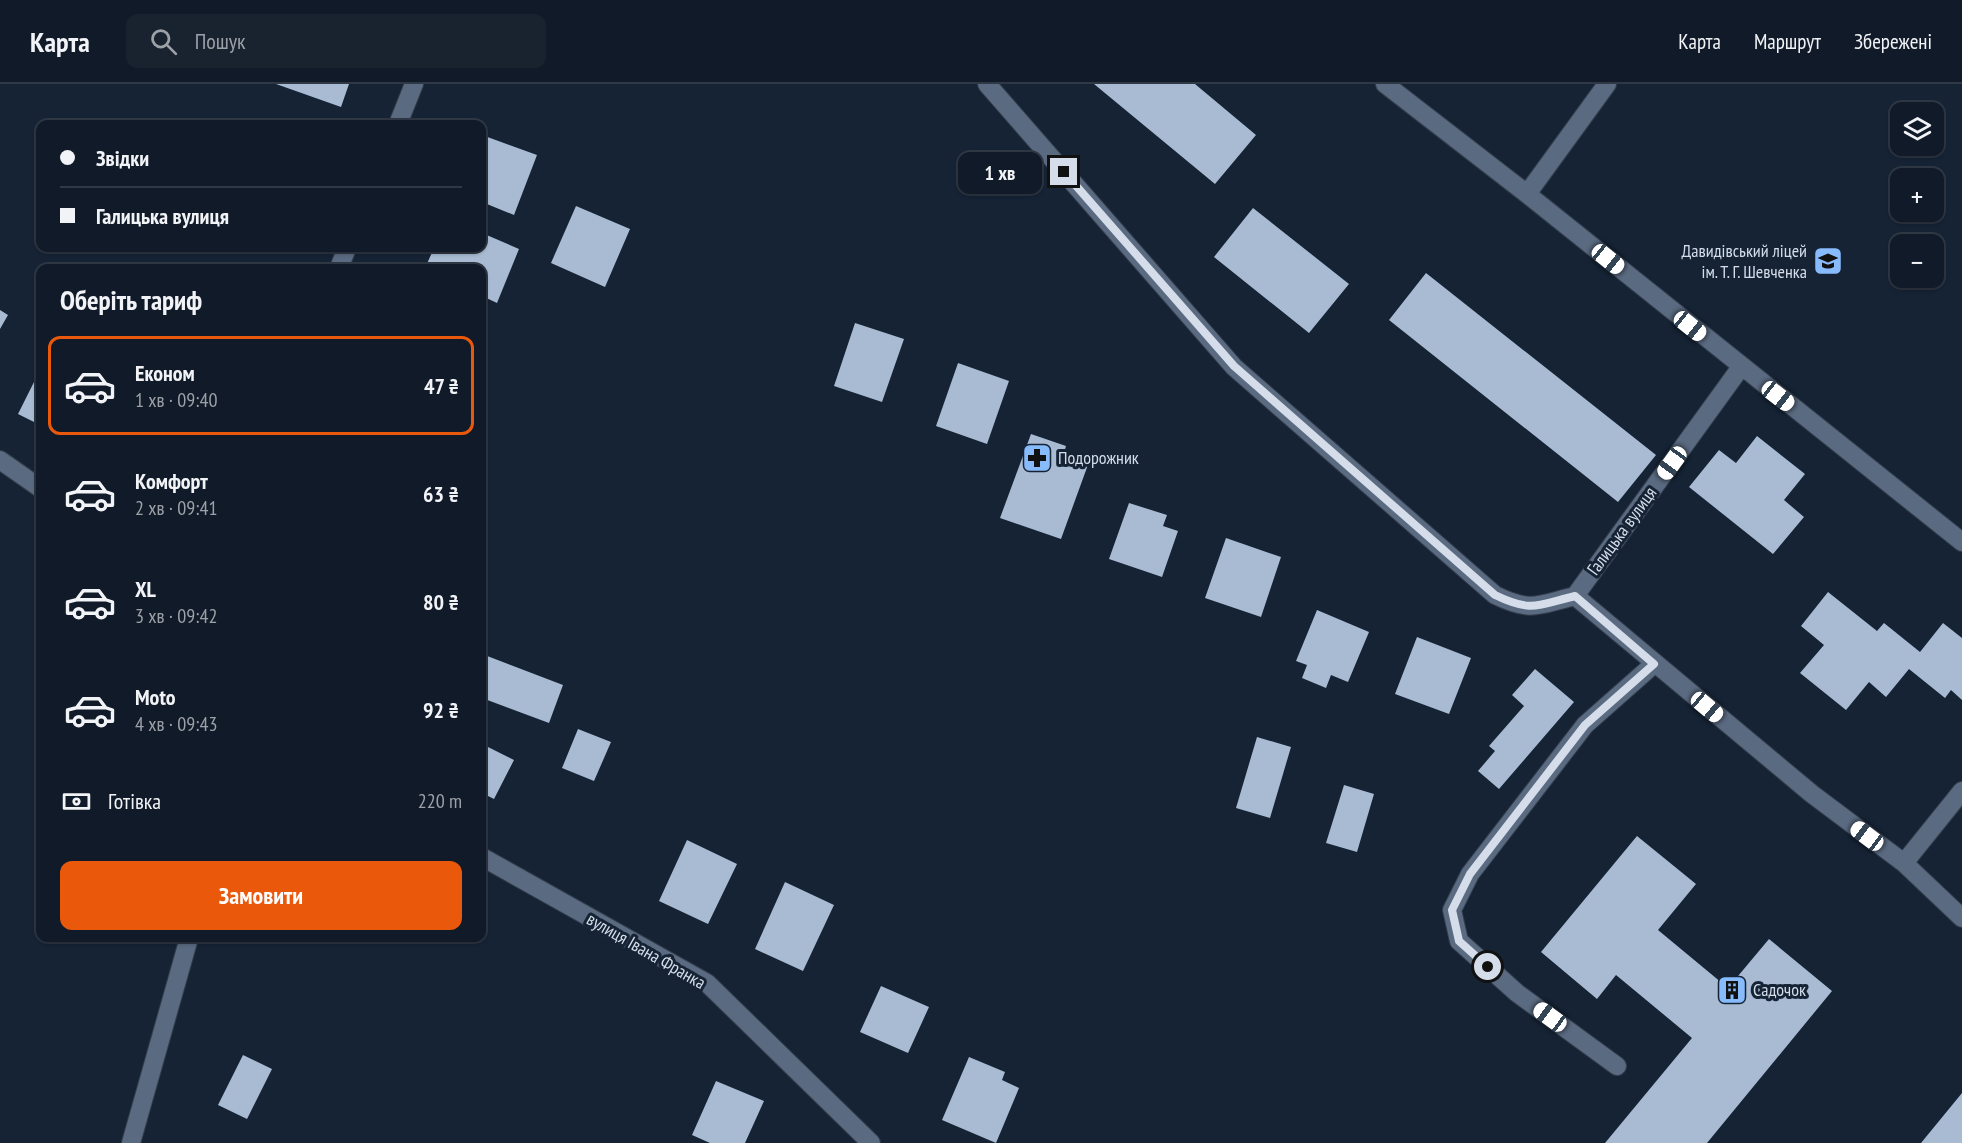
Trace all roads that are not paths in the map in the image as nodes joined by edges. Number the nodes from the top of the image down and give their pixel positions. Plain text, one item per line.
1 (414, 84) edge
2 (987, 84) edge
3 (1385, 84) edge
4 (1607, 84) edge
5 (400, 120) edge
6 (1527, 194) junction
7 (1741, 367) junction
8 (0, 460) edge
9 (36, 485) edge
10 (1962, 542) edge
11 (1575, 596) junction
12 (1654, 664) junction
13 (1962, 791) edge
14 (486, 859) edge
15 (1904, 863) junction
16 (1962, 918) edge
17 (188, 942) edge
18 (1617, 1066) dead end
19 (131, 1143) edge
20 (871, 1143) edge

1 - 5 street
2 - 11 street
3 - 6 street
4 - 6 street
6 - 7 street
7 - 10 street
7 - 11 street, Галицька вулиця
8 - 9 street
11 - 12 street
12 - 15 street
12 - 18 street
13 - 15 street
14 - 20 street, вулиця Івана Франка
15 - 16 street
17 - 19 street

